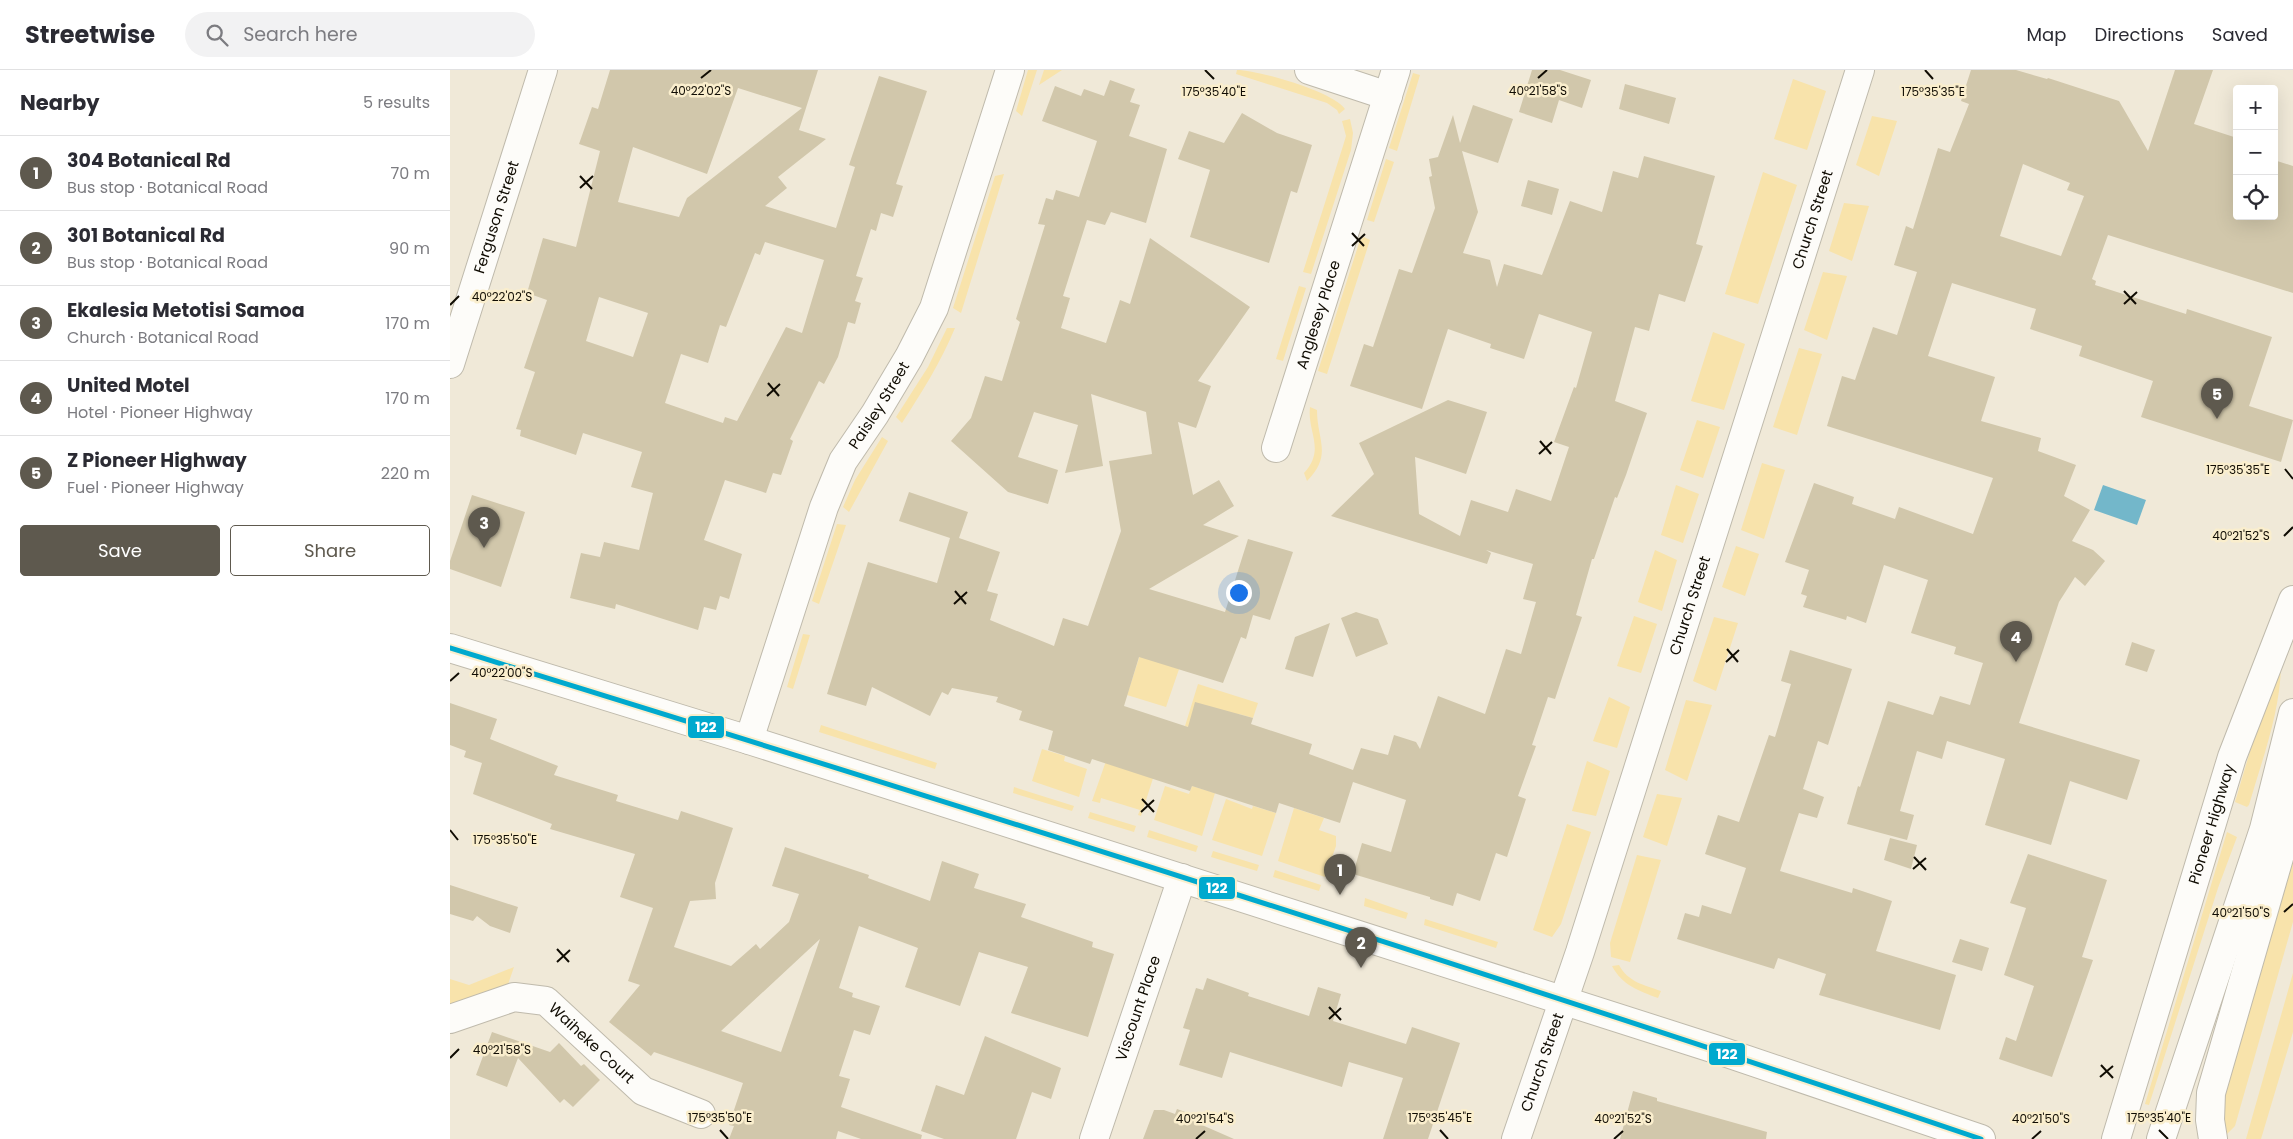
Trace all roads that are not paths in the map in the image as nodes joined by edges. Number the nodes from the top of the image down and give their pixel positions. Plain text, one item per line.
1 (543, 70) edge
2 (1010, 70) edge
3 (1309, 70) edge
4 (1396, 70) edge
5 (1860, 70) edge
6 (1388, 96) junction
7 (450, 364) edge
8 (1276, 448) dead end
9 (2293, 600) edge
10 (450, 648) edge
11 (2293, 713) edge
12 (749, 740) junction
13 (2293, 764) edge
14 (1182, 878) junction
15 (1562, 1001) junction
16 (450, 1019) edge
17 (701, 1114) dead end
18 (1094, 1139) edge
19 (1516, 1139) edge
20 (1981, 1139) edge
21 (2116, 1139) edge
22 (2161, 1139) edge
23 (2212, 1139) edge

1 - 7 street, Ferguson Street
2 - 12 street, Paisley Street
3 - 6 street
4 - 6 street, Anglesey Place
5 - 15 street, Church Street
6 - 8 street, Anglesey Place
9 - 21 street, Pioneer Highway
10 - 12 street
11 - 22 street
12 - 14 street
13 - 23 street
14 - 15 street
14 - 18 street, Viscount Place
15 - 19 street, Church Street
15 - 20 street
16 - 17 street, Waiheke Court

